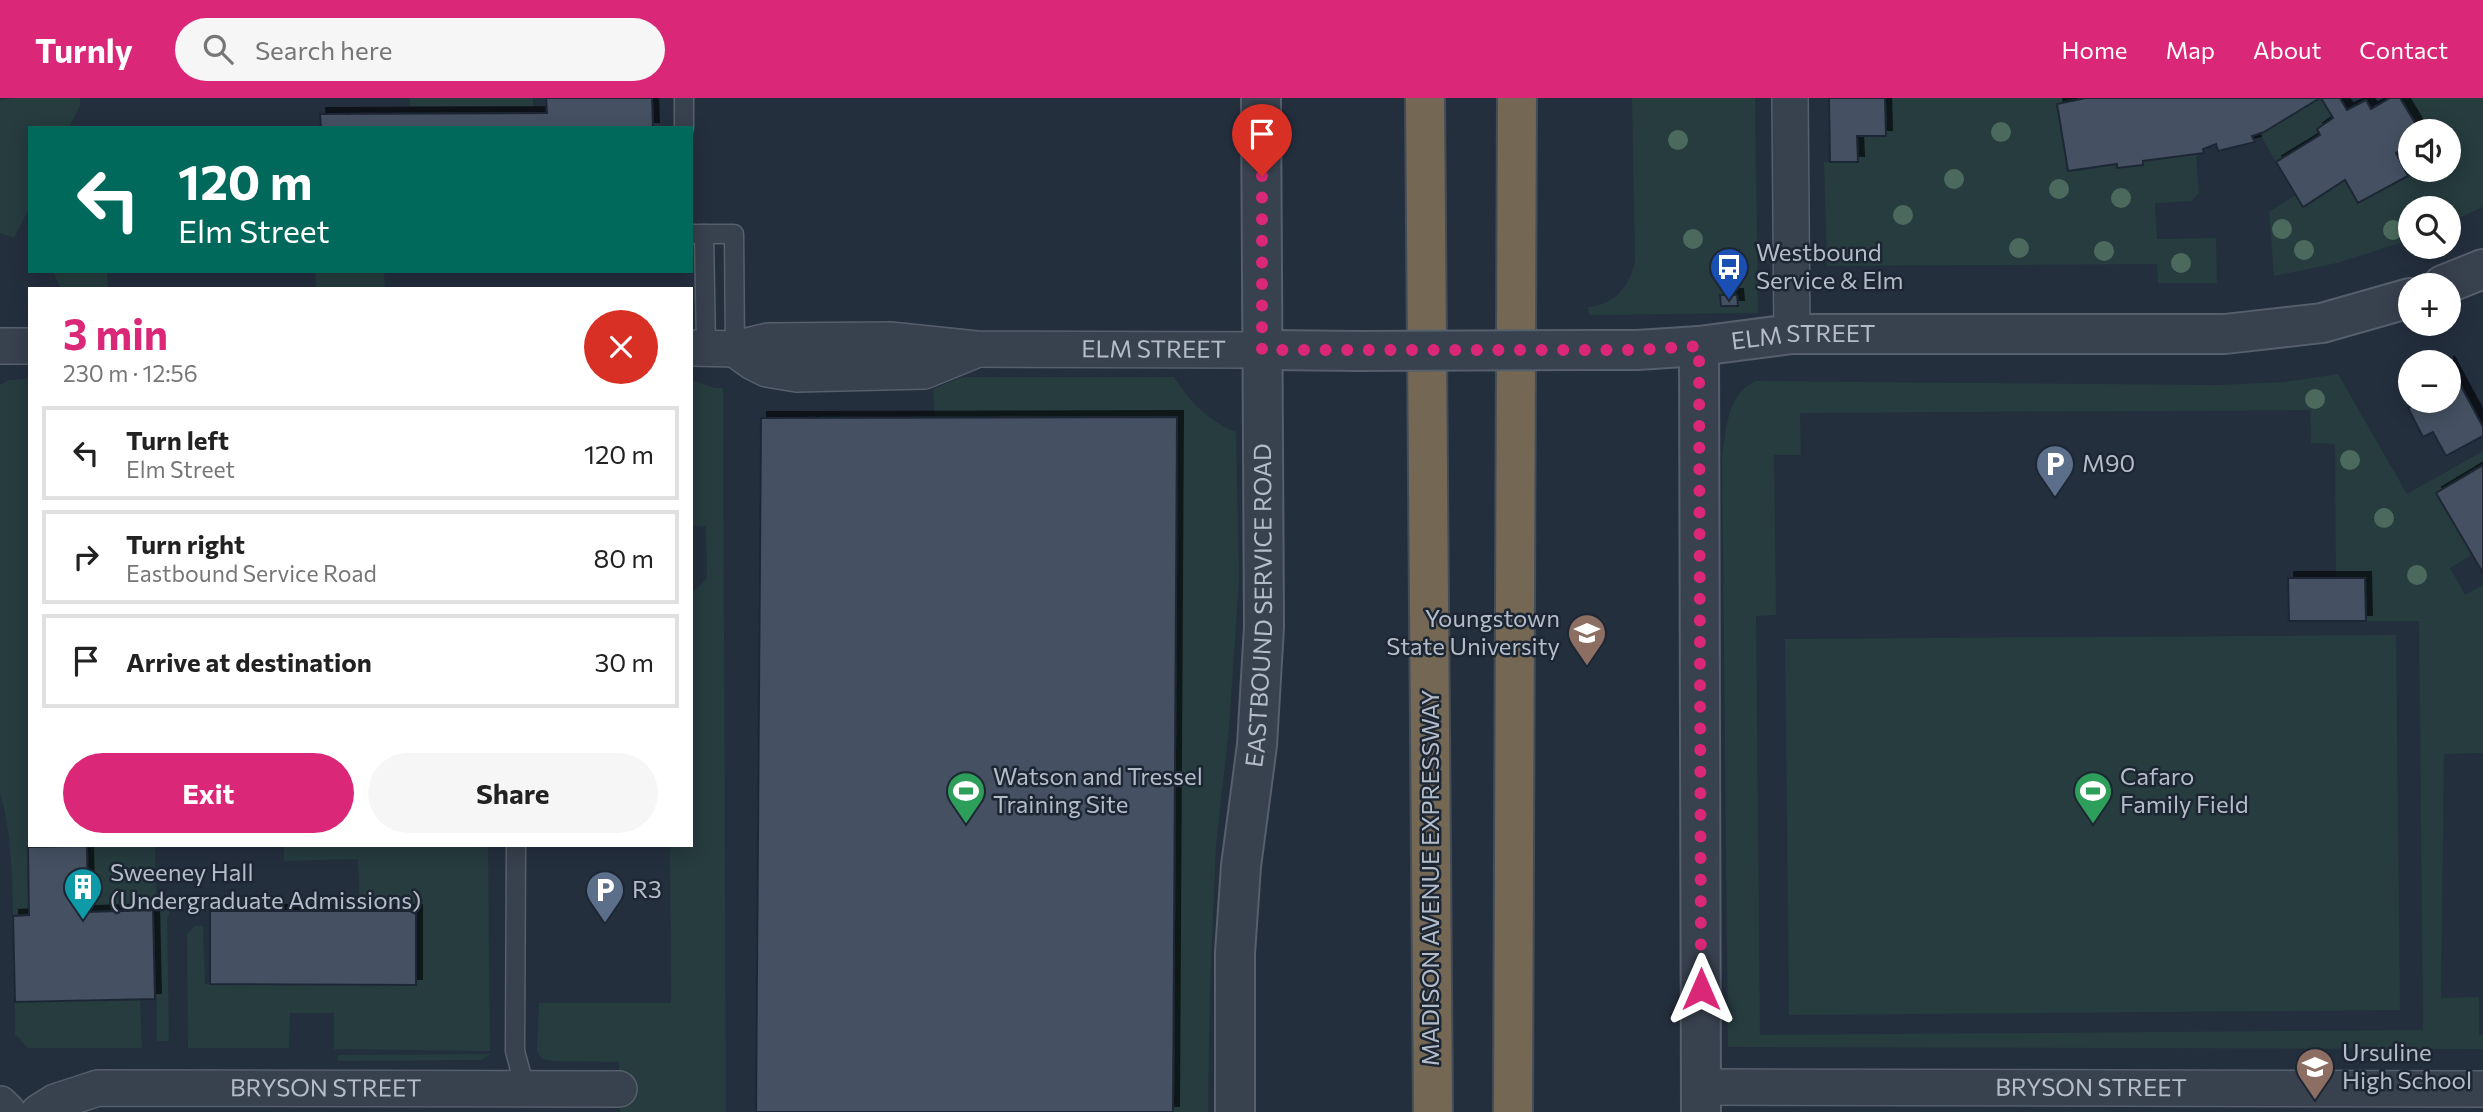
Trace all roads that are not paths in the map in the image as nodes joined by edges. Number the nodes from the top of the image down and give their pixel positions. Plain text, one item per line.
1 (684, 98) edge
2 (1261, 98) edge
3 (1426, 98) edge
4 (1517, 98) edge
5 (1790, 98) edge
6 (684, 126) edge
7 (698, 234) edge
8 (2483, 269) edge
9 (2461, 278) edge
10 (2398, 301) edge
11 (1793, 334) junction
12 (0, 346) edge
13 (28, 346) edge
14 (1699, 346) junction
15 (711, 348) edge
16 (1262, 350) junction
17 (516, 847) edge
18 (525, 1088) junction
19 (619, 1088) dead end
20 (2483, 1089) edge
21 (1701, 1100) edge
22 (0, 1104) edge
23 (8, 1112) edge
24 (39, 1112) edge
25 (1235, 1112) edge
26 (1433, 1112) edge
27 (1513, 1112) edge

1 - 6 lane
2 - 16 street, EASTBOUND SERVICE ROAD
3 - 26 highway, MADISON AVENUE EXPRESSWAY
4 - 27 highway
5 - 11 street
7 - 15 lane
7 - 15 lane
8 - 9 street
10 - 11 street, ELM STREET
11 - 14 street, ELM STREET
12 - 13 street
14 - 16 street, ELM STREET, bridge
14 - 21 street
15 - 16 street, ELM STREET
16 - 25 street, EASTBOUND SERVICE ROAD
17 - 18 lane
18 - 19 street, BRYSON STREET
18 - 24 street, BRYSON STREET
20 - 21 street, BRYSON STREET
22 - 23 street

